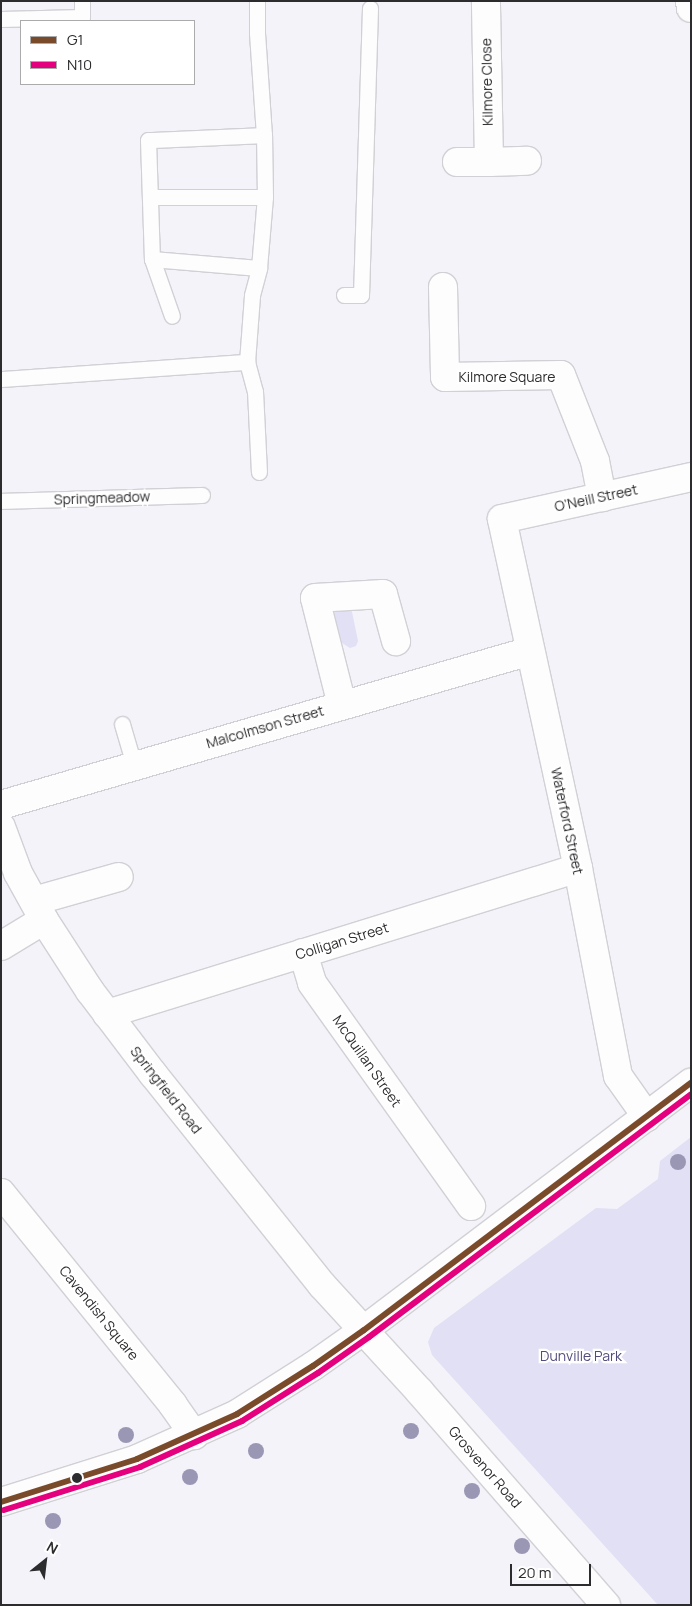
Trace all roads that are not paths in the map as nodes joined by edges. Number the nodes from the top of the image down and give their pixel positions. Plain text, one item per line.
1 (82, 1) edge
2 (258, 1) edge
3 (486, 1) edge
4 (690, 1) edge
5 (370, 8) dead end
6 (691, 8) edge
7 (1, 18) edge
8 (264, 136) junction
9 (527, 161) dead end
10 (457, 162) dead end
11 (489, 162) junction
12 (150, 197) junction
13 (265, 197) junction
14 (152, 259) junction
15 (258, 268) junction
16 (443, 287) dead end
17 (344, 295) dead end
18 (172, 316) dead end
19 (247, 362) junction
20 (1, 380) edge
21 (258, 472) dead end
22 (691, 477) edge
23 (202, 495) dead end
24 (602, 497) junction
25 (1, 501) edge
26 (502, 519) joint
27 (396, 641) dead end
28 (530, 651) junction
29 (342, 705) junction
30 (122, 724) dead end
31 (134, 765) junction
32 (1, 805) edge
33 (1, 827) edge
34 (578, 868) junction
35 (119, 877) dead end
36 (39, 911) junction
37 (1, 946) edge
38 (303, 953) junction
39 (107, 1014) junction
40 (691, 1083) edge
41 (647, 1117) junction
42 (1, 1193) edge
43 (471, 1206) dead end
44 (364, 1330) junction
45 (194, 1435) junction
46 (1, 1502) edge
47 (606, 1605) edge

1 - 7 lane
2 - 8 lane
3 - 11 street, Kilmore Close
4 - 6 street
5 - 17 lane
8 - 12 lane
8 - 13 lane
9 - 11 street
10 - 11 street
12 - 13 lane
12 - 14 lane
13 - 15 lane
14 - 15 lane
14 - 18 lane
15 - 19 lane
16 - 24 street, Kilmore Square
19 - 20 lane
19 - 21 lane
22 - 24 street, O'Neill Street
23 - 25 lane, Springmeadow
24 - 26 street, O'Neill Street
26 - 28 street, Waterford Street
27 - 29 street
28 - 29 street, Malcolmson Street
28 - 34 street, Waterford Street
29 - 31 street, Malcolmson Street
30 - 31 lane
31 - 32 street, Malcolmson Street
33 - 36 street, Springfield Road
34 - 38 street, Colligan Street
34 - 41 street, Waterford Street
35 - 36 street
36 - 37 street
36 - 39 street, Springfield Road
38 - 39 street, Colligan Street
38 - 43 street, McQuillan Street
39 - 44 street, Springfield Road
40 - 41 street
41 - 44 street
42 - 45 street, Cavendish Square
44 - 45 street
44 - 47 street, Grosvenor Road
45 - 46 street

